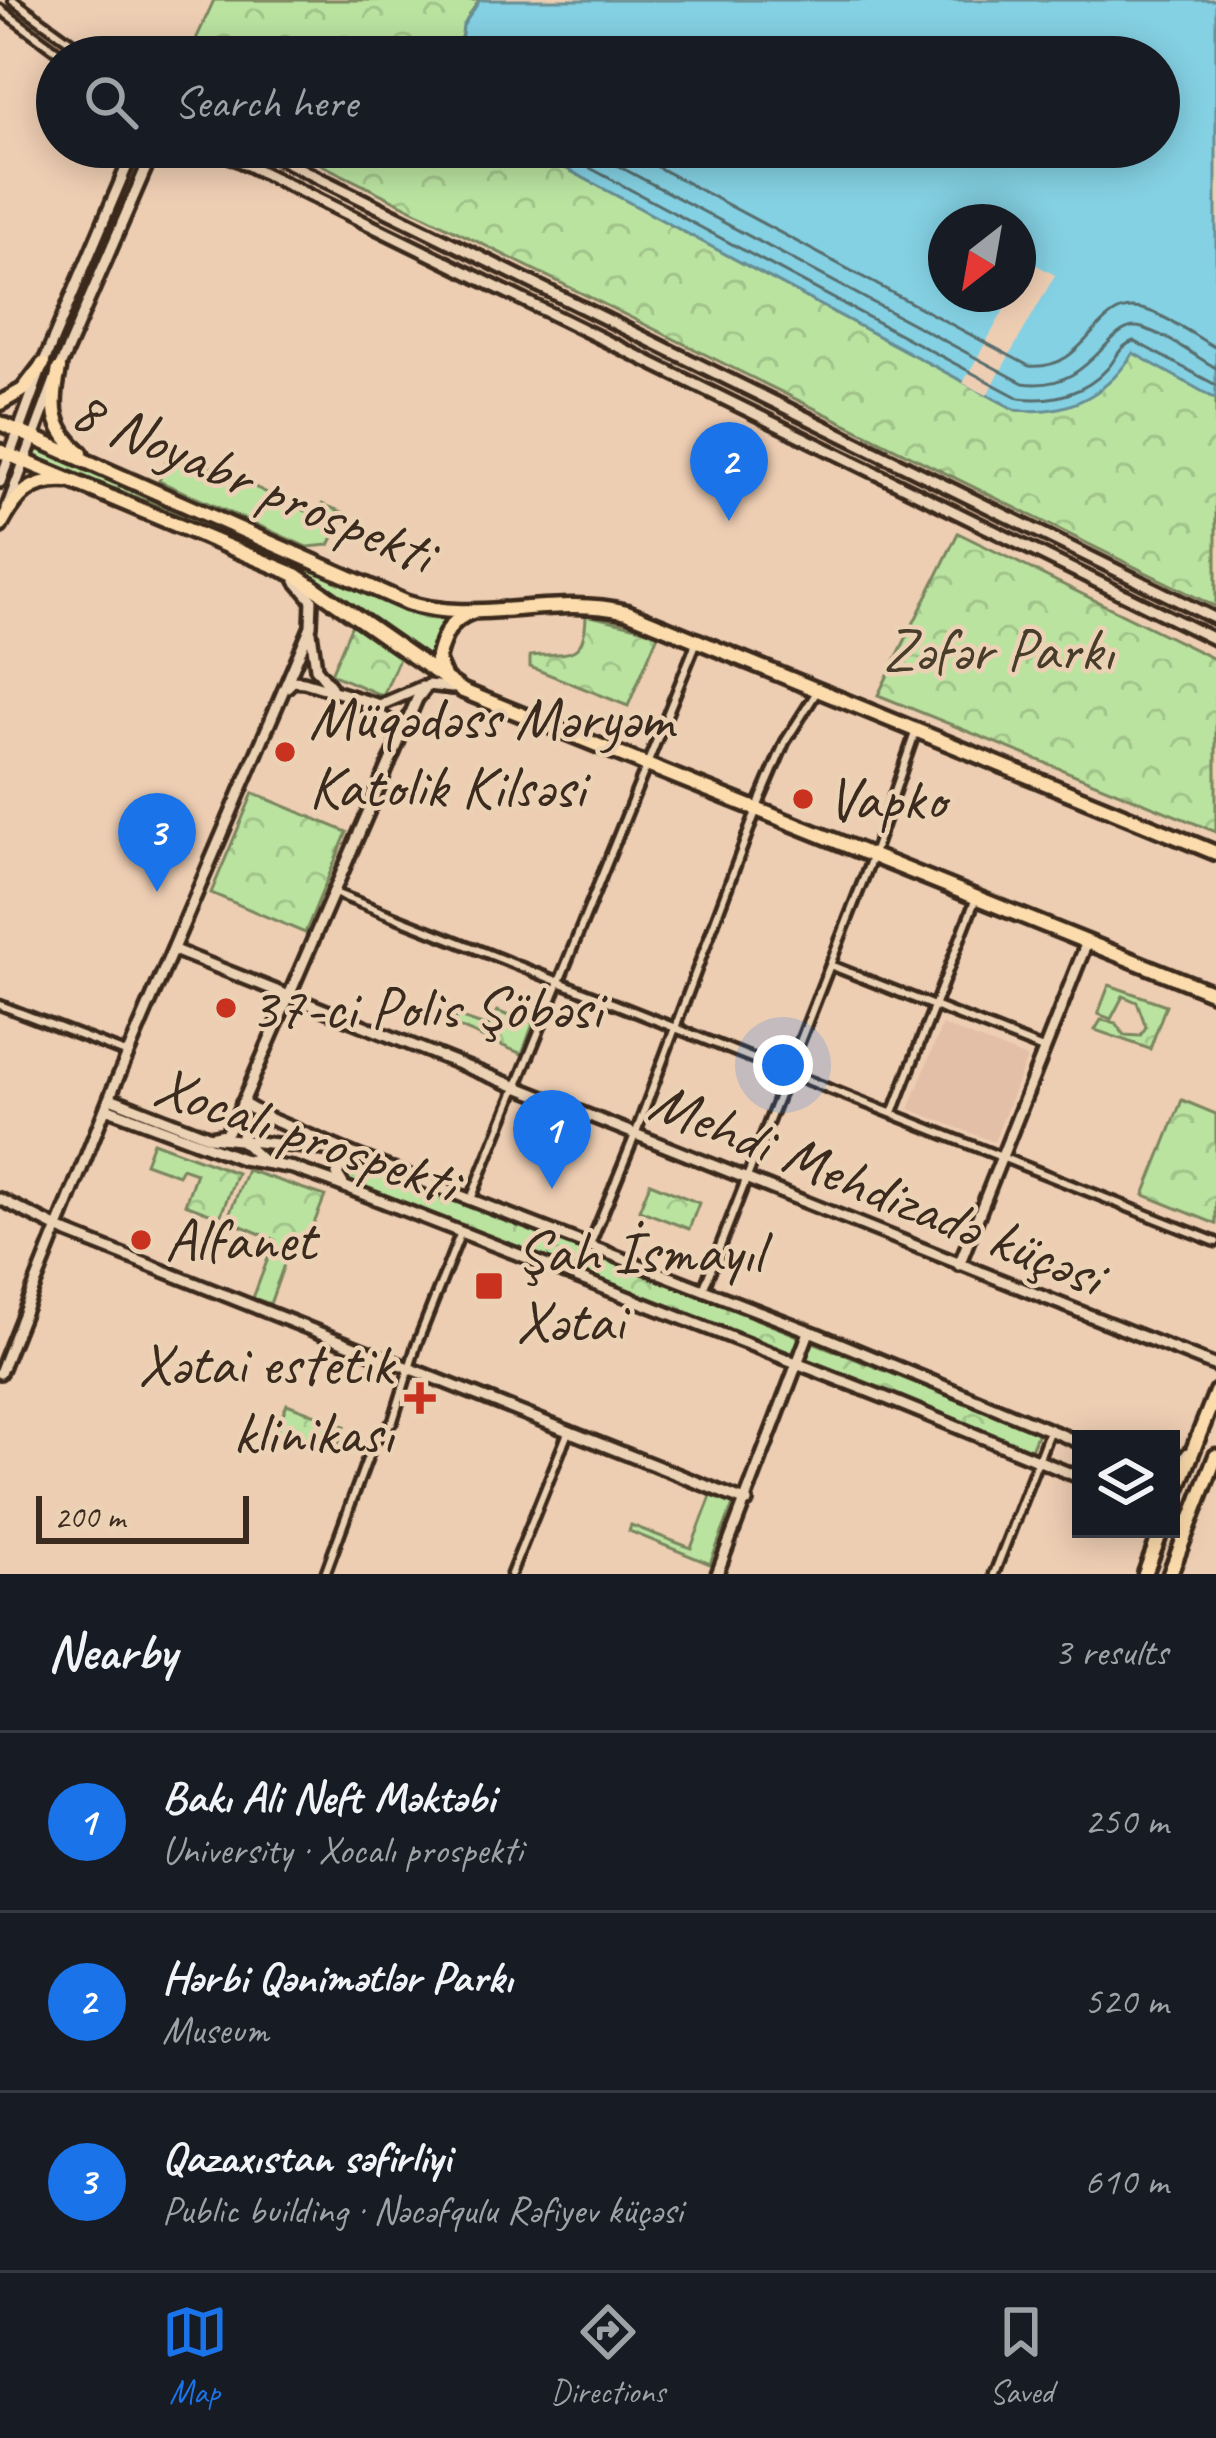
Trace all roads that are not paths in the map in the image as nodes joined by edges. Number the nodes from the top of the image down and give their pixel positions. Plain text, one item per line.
1 (13, 0) edge
2 (0, 9) edge
3 (37, 36) edge
4 (63, 36) edge
5 (126, 168) edge
6 (146, 168) edge
7 (254, 168) edge
8 (299, 168) edge
9 (43, 364) junction
10 (59, 369) junction
11 (0, 403) edge
12 (0, 423) edge
13 (18, 430) junction
14 (32, 436) junction
15 (4, 453) edge
16 (23, 461) junction
17 (101, 468) junction
18 (0, 482) edge
19 (87, 486) junction
20 (0, 526) edge
21 (277, 566) junction
22 (484, 609) junction
23 (1216, 619) edge
24 (311, 626) junction
25 (698, 638) junction
26 (1216, 640) edge
27 (428, 685) junction
28 (818, 690) junction
29 (463, 691) junction
30 (280, 696) junction
31 (348, 697) junction
32 (916, 730) junction
33 (395, 747) junction
34 (647, 765) junction
35 (757, 809) junction
36 (1216, 853) edge
37 (873, 855) junction
38 (332, 892) junction
39 (977, 897) junction
40 (1087, 942) junction
41 (174, 950) junction
42 (830, 965) junction
43 (556, 982) junction
44 (1216, 994) edge
45 (289, 996) junction
46 (0, 1005) edge
47 (934, 1006) junction
48 (675, 1029) junction
49 (1043, 1049) junction
50 (128, 1054) junction
51 (787, 1073) junction
52 (516, 1088) junction
53 (108, 1103) junction
54 (242, 1103) junction
55 (893, 1113) junction
56 (635, 1135) junction
57 (210, 1137) junction
58 (243, 1142) junction
59 (1001, 1156) junction
60 (363, 1158) junction
61 (242, 1159) junction
62 (270, 1163) junction
63 (746, 1180) junction
64 (350, 1189) junction
65 (0, 1199) edge
66 (471, 1199) junction
67 (57, 1228) junction
68 (460, 1232) junction
69 (1216, 1242) edge
70 (590, 1245) junction
71 (958, 1265) junction
72 (703, 1290) junction
73 (809, 1332) junction
74 (3, 1358) edge
75 (798, 1363) junction
76 (1216, 1366) edge
77 (410, 1367) junction
78 (0, 1373) edge
79 (1216, 1392) edge
80 (1202, 1427) junction
81 (568, 1430) junction
82 (1049, 1430) junction
83 (1072, 1439) edge
84 (1216, 1456) edge
85 (1038, 1461) junction
86 (1180, 1461) edge
87 (1072, 1474) edge
88 (1180, 1487) edge
89 (747, 1502) junction
90 (1180, 1517) edge
91 (1190, 1523) junction
92 (1158, 1538) edge
93 (325, 1574) edge
94 (511, 1574) edge
95 (717, 1574) edge
96 (994, 1574) edge
97 (1144, 1574) edge
98 (1170, 1574) edge

1 - 4 street
2 - 3 street
5 - 9 main road
6 - 10 main road
7 - 26 main road
8 - 23 main road
9 - 11 highway
9 - 13 main road
10 - 14 main road
10 - 17 highway
12 - 13 highway, 8 Noyabr prospekti
13 - 14 highway, 8 Noyabr prospekti
13 - 15 main road
14 - 16 main road
14 - 17 highway, 8 Noyabr prospekti
15 - 16 highway, 8 Noyabr prospekti
15 - 18 main road
16 - 19 highway, 8 Noyabr prospekti
16 - 20 main road
17 - 22 highway, 8 Noyabr prospekti
19 - 20 highway
19 - 21 highway, 8 Noyabr prospekti
21 - 24 main road
21 - 29 highway, 8 Noyabr prospekti
22 - 25 highway, 8 Noyabr prospekti
22 - 29 highway
24 - 30 main road
24 - 31 main road
25 - 28 highway, 8 Noyabr prospekti
25 - 34 street
27 - 29 main road
27 - 31 main road
27 - 33 main road
28 - 32 highway, 8 Noyabr prospekti
28 - 35 street
29 - 34 highway, 8 Noyabr prospekti
30 - 31 main road
30 - 41 main road
31 - 33 main road
32 - 36 highway, 8 Noyabr prospekti
32 - 37 street
33 - 38 main road
34 - 35 highway, 8 Noyabr prospekti
34 - 43 street
35 - 37 highway, 8 Noyabr prospekti
35 - 48 street
37 - 39 highway, 8 Noyabr prospekti
37 - 42 street
38 - 43 street
38 - 45 main road
39 - 40 highway, 8 Noyabr prospekti
39 - 47 street
40 - 44 highway, 8 Noyabr prospekti
40 - 49 main road
41 - 45 main road, Mehdi Mehdizadə küçəsi
41 - 50 main road
42 - 47 street
42 - 51 street
43 - 48 street
43 - 52 street
45 - 52 main road, Mehdi Mehdizadə küçəsi
45 - 54 main road
46 - 50 street
47 - 49 street
47 - 55 street
48 - 51 street
48 - 56 street
49 - 59 main road
50 - 53 main road
51 - 55 street
51 - 63 street
52 - 56 main road, Mehdi Mehdizadə küçəsi
52 - 66 street
53 - 57 main road, Xocalı prospekti
53 - 61 main road, Xocalı prospekti
53 - 67 main road
54 - 57 main road
54 - 58 main road
54 - 60 main road, Xocalı prospekti
55 - 59 street
56 - 63 main road, Mehdi Mehdizadə küçəsi
56 - 70 street
57 - 58 main road, Xocalı prospekti
58 - 60 main road, Xocalı prospekti
58 - 61 main road
58 - 62 main road
59 - 69 street
59 - 71 main road
60 - 64 main road
60 - 66 main road, Xocalı prospekti
61 - 62 main road, Xocalı prospekti
62 - 64 main road, Xocalı prospekti
63 - 71 main road, Mehdi Mehdizadə küçəsi
63 - 72 street
64 - 68 main road, Xocalı prospekti
65 - 67 main road
66 - 70 main road, Xocalı prospekti
67 - 74 main road
67 - 77 main road
68 - 75 main road, Xocalı prospekti
68 - 77 street
70 - 72 main road, Xocalı prospekti
71 - 76 main road, Mehdi Mehdizadə küçəsi
72 - 73 main road, Xocalı prospekti
73 - 75 main road
73 - 82 main road, Xocalı prospekti
74 - 78 main road
75 - 85 main road, Xocalı prospekti
75 - 89 main road
77 - 81 main road
77 - 93 street
79 - 80 highway
80 - 86 main road
80 - 88 highway
81 - 89 main road
81 - 94 street
82 - 83 main road, Xocalı prospekti
82 - 85 street
84 - 91 highway
85 - 87 main road, Xocalı prospekti
85 - 96 street
89 - 95 main road
90 - 91 main road
91 - 98 highway
92 - 97 highway

